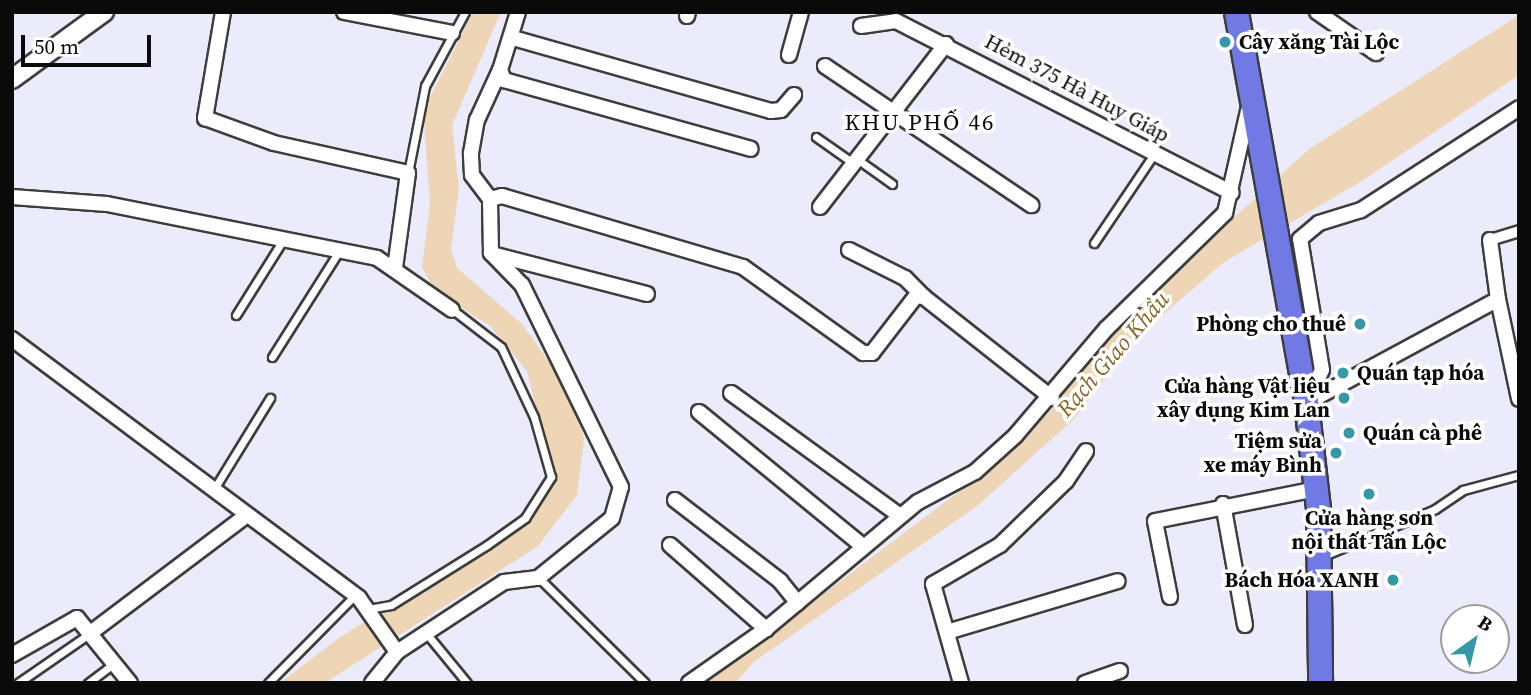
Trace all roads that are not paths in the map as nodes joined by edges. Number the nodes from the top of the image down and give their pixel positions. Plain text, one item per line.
1 (104, 12) edge
2 (223, 12) edge
3 (344, 12) edge
4 (465, 12) edge
5 (518, 12) edge
6 (802, 12) edge
7 (1237, 12) edge
8 (1317, 12) edge
9 (861, 26) dead end
10 (452, 33) junction
11 (513, 38) junction
12 (946, 44) junction
13 (1376, 53) dead end
14 (789, 55) dead end
15 (825, 66) dead end
16 (500, 70) junction
17 (12, 79) edge
18 (794, 95) dead end
19 (1250, 102) junction
20 (1519, 108) edge
21 (890, 112) junction
22 (817, 137) dead end
23 (751, 149) dead end
24 (1155, 152) junction
25 (855, 160) junction
26 (408, 173) junction
27 (892, 184) dead end
28 (1232, 193) junction
29 (12, 197) edge
30 (490, 199) junction
31 (1031, 205) dead end
32 (820, 207) dead end
33 (1519, 231) edge
34 (284, 239) junction
35 (1490, 240) joint
36 (1094, 243) dead end
37 (340, 250) junction
38 (849, 250) dead end
39 (491, 253) junction
40 (395, 268) junction
41 (647, 294) dead end
42 (924, 297) junction
43 (1498, 299) junction
44 (452, 310) joint
45 (236, 315) dead end
46 (12, 339) edge
47 (1514, 346) edge
48 (272, 357) dead end
49 (731, 393) dead end
50 (270, 398) dead end
51 (1052, 398) junction
52 (1519, 399) edge
53 (1306, 403) junction
54 (699, 412) dead end
55 (1086, 451) dead end
56 (1519, 475) edge
57 (1315, 489) junction
58 (214, 490) junction
59 (675, 500) dead end
60 (1223, 504) junction
61 (247, 515) junction
62 (900, 516) junction
63 (670, 544) dead end
64 (863, 546) junction
65 (1321, 557) junction
66 (538, 578) junction
67 (1118, 581) dead end
68 (355, 595) junction
69 (1170, 597) dead end
70 (798, 603) junction
71 (368, 609) junction
72 (1245, 625) dead end
73 (766, 629) junction
74 (93, 631) junction
75 (947, 632) junction
76 (426, 633) junction
77 (396, 650) junction
78 (12, 655) edge
79 (116, 663) junction
80 (1120, 671) dead end
81 (18, 683) edge
82 (88, 683) edge
83 (130, 683) edge
84 (268, 683) edge
85 (372, 683) edge
86 (467, 683) edge
87 (645, 683) edge
88 (689, 683) edge
89 (961, 683) edge
90 (1085, 683) edge
91 (1320, 683) edge

1 - 17 street
2 - 26 street
3 - 10 street
4 - 10 lane
5 - 11 street
6 - 14 street
7 - 19 main road
8 - 13 street
9 - 12 street, Hẻm 375 Hà Huy Giáp
10 - 26 lane
11 - 16 street
11 - 18 street
12 - 21 street
12 - 24 street, Hẻm 375 Hà Huy Giáp
15 - 21 street
16 - 23 street
16 - 30 street
19 - 28 street
19 - 53 main road
20 - 53 street
21 - 25 street
21 - 31 street
22 - 25 lane
24 - 28 street, Hẻm 375 Hà Huy Giáp
24 - 36 lane
25 - 27 lane
25 - 32 street
26 - 40 street
28 - 51 street
29 - 34 street
30 - 39 street
30 - 42 street
33 - 35 street
34 - 37 street
34 - 45 lane
35 - 43 street
37 - 40 street
37 - 48 lane
38 - 42 street
39 - 41 street
39 - 66 street
40 - 44 street
42 - 51 street
43 - 47 street
43 - 53 street
44 - 71 lane
46 - 58 street
47 - 52 street
49 - 62 street
50 - 58 lane
51 - 62 street
53 - 57 main road
54 - 64 street
55 - 75 street
56 - 65 lane
57 - 60 street
57 - 65 main road
58 - 61 street
59 - 70 street
60 - 69 street
60 - 72 street
61 - 68 street
61 - 74 street
62 - 64 street
63 - 73 street
64 - 70 street
65 - 91 main road
66 - 76 street
66 - 87 lane
67 - 75 street
68 - 71 street
68 - 84 lane
70 - 73 street
71 - 77 street
73 - 88 street
74 - 78 street
74 - 79 street
74 - 81 lane
75 - 89 street
76 - 77 street
76 - 86 lane
77 - 85 street
79 - 82 lane
79 - 83 street
80 - 90 street

